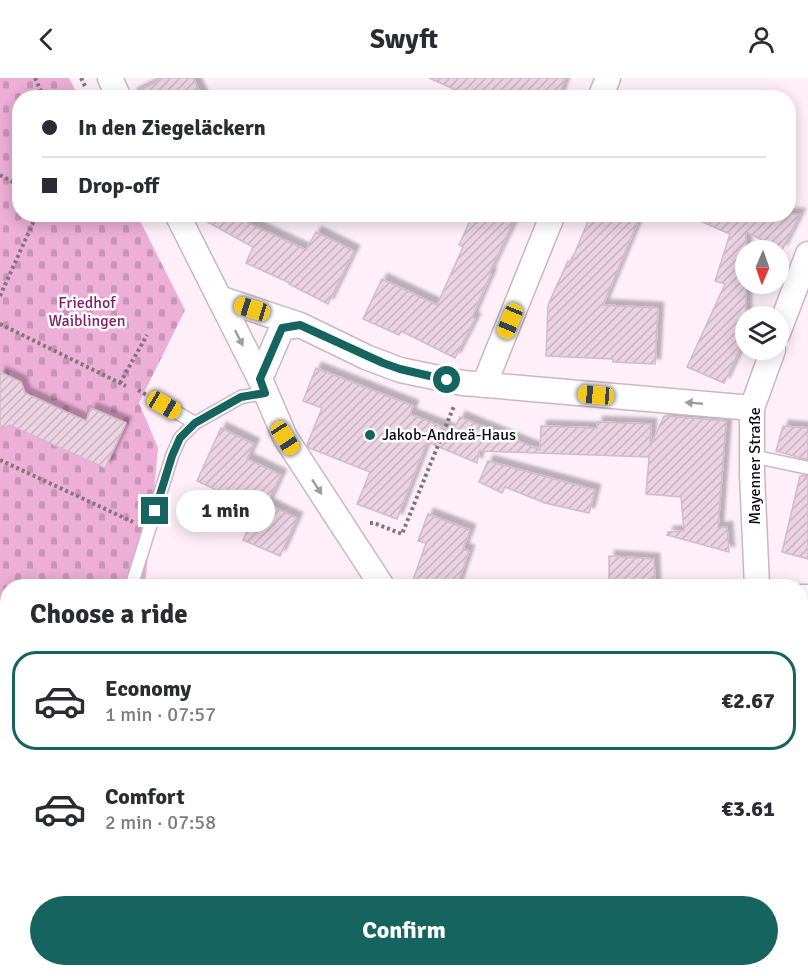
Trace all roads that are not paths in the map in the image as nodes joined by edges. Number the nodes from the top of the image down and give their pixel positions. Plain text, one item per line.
1 (181, 222) edge
2 (550, 222) edge
3 (808, 254) edge
4 (219, 298) junction
5 (788, 306) edge
6 (300, 325) junction
7 (769, 360) edge
8 (484, 385) junction
9 (262, 386) junction
10 (164, 405) dead end
11 (752, 408) junction
12 (195, 423) junction
13 (752, 456) junction
14 (808, 468) edge
15 (134, 579) edge
16 (377, 579) edge
17 (757, 579) edge

1 - 4 street
2 - 8 street
3 - 5 street
4 - 6 street
4 -> 9 street
6 - 8 street
6 - 9 street
7 - 11 street, Mayenner Straße
11 -> 8 street
9 - 12 lane
9 -> 16 street
10 - 12 lane
11 - 13 street, Mayenner Straße
12 - 15 lane
13 - 14 lane
13 - 17 street, Mayenner Straße

